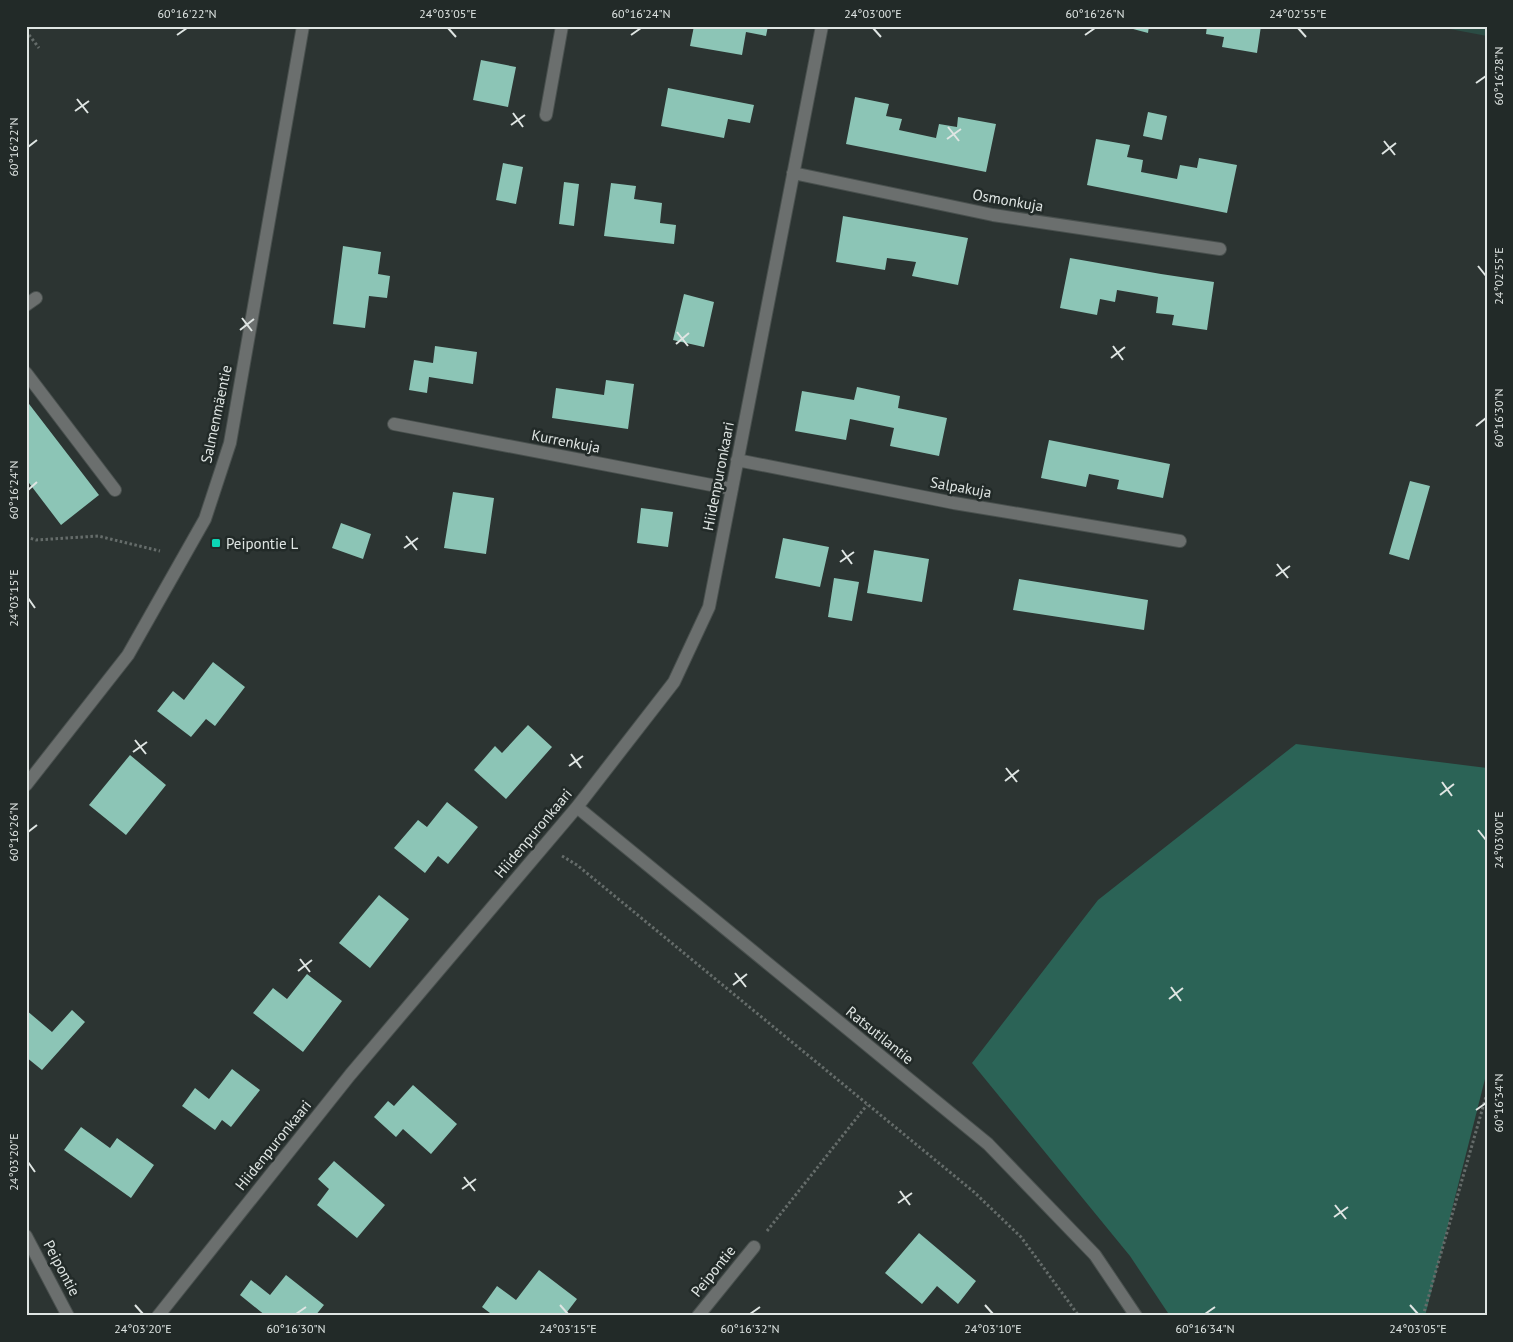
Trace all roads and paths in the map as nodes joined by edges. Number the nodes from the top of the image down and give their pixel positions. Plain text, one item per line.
1 (303, 26) edge
2 (562, 26) edge
3 (822, 26) edge
4 (26, 31) edge
5 (39, 48) dead end
6 (546, 115) dead end
7 (793, 173) junction
8 (1220, 249) dead end
9 (26, 373) edge
10 (394, 424) dead end
11 (738, 460) junction
12 (732, 489) junction
13 (115, 490) dead end
14 (26, 537) edge
15 (1180, 541) dead end
16 (160, 551) dead end
17 (26, 785) edge
18 (577, 807) junction
19 (544, 846) junction
20 (1487, 1093) edge
21 (867, 1105) junction
22 (26, 1236) edge
23 (754, 1247) joint
24 (68, 1316) edge
25 (158, 1316) edge
26 (698, 1316) edge
27 (1079, 1316) edge
28 (1136, 1316) edge
29 (1423, 1316) edge

1 - 17 street, Salmenmäentie
2 - 6 street
3 - 7 street, Hiidenpuronkaari
4 - 5 path
7 - 8 street, Osmonkuja
7 - 11 street, Hiidenpuronkaari
9 - 13 street
10 - 12 street, Kurrenkuja
11 - 12 street, Hiidenpuronkaari
11 - 15 street, Salpakuja
12 - 18 street, Hiidenpuronkaari
14 - 16 path
18 - 19 street, Hiidenpuronkaari
18 - 28 street, Ratsutilantie
19 - 21 path
19 - 25 street, Hiidenpuronkaari
20 - 29 path
21 - 23 path
21 - 27 path
22 - 24 street, Peipontie
23 - 26 street, Peipontie

